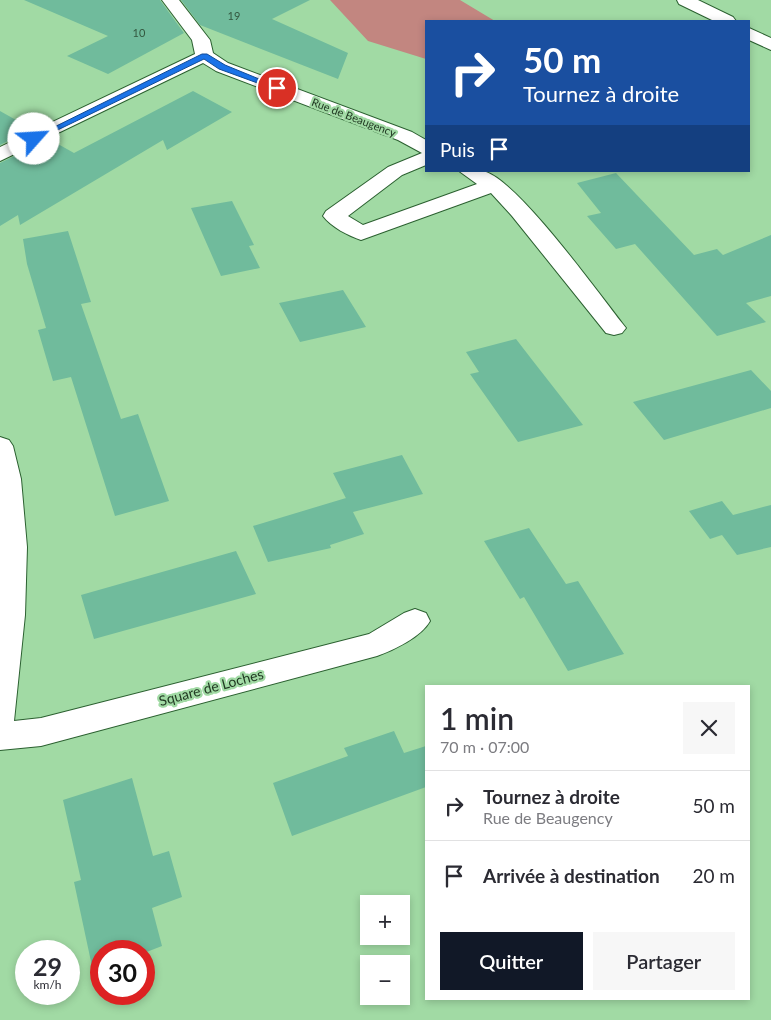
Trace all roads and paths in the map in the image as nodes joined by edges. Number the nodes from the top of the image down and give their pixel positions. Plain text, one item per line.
1 (170, 0) edge
2 (685, 0) edge
3 (725, 20) edge
4 (750, 34) edge
5 (771, 45) edge
6 (204, 56) junction
7 (425, 147) edge
8 (0, 155) edge
9 (425, 158) edge
10 (471, 172) edge
11 (494, 185) junction
12 (614, 328) dead end
13 (0, 446) edge
14 (415, 620) dead end
15 (0, 717) edge
16 (0, 736) edge

1 - 6 street
2 - 3 street
4 - 5 street
6 - 7 street, Rue de Beaugency
6 - 8 street
9 - 11 street
10 - 11 street
11 - 12 street
13 - 15 street
14 - 16 street, Square de Loches

